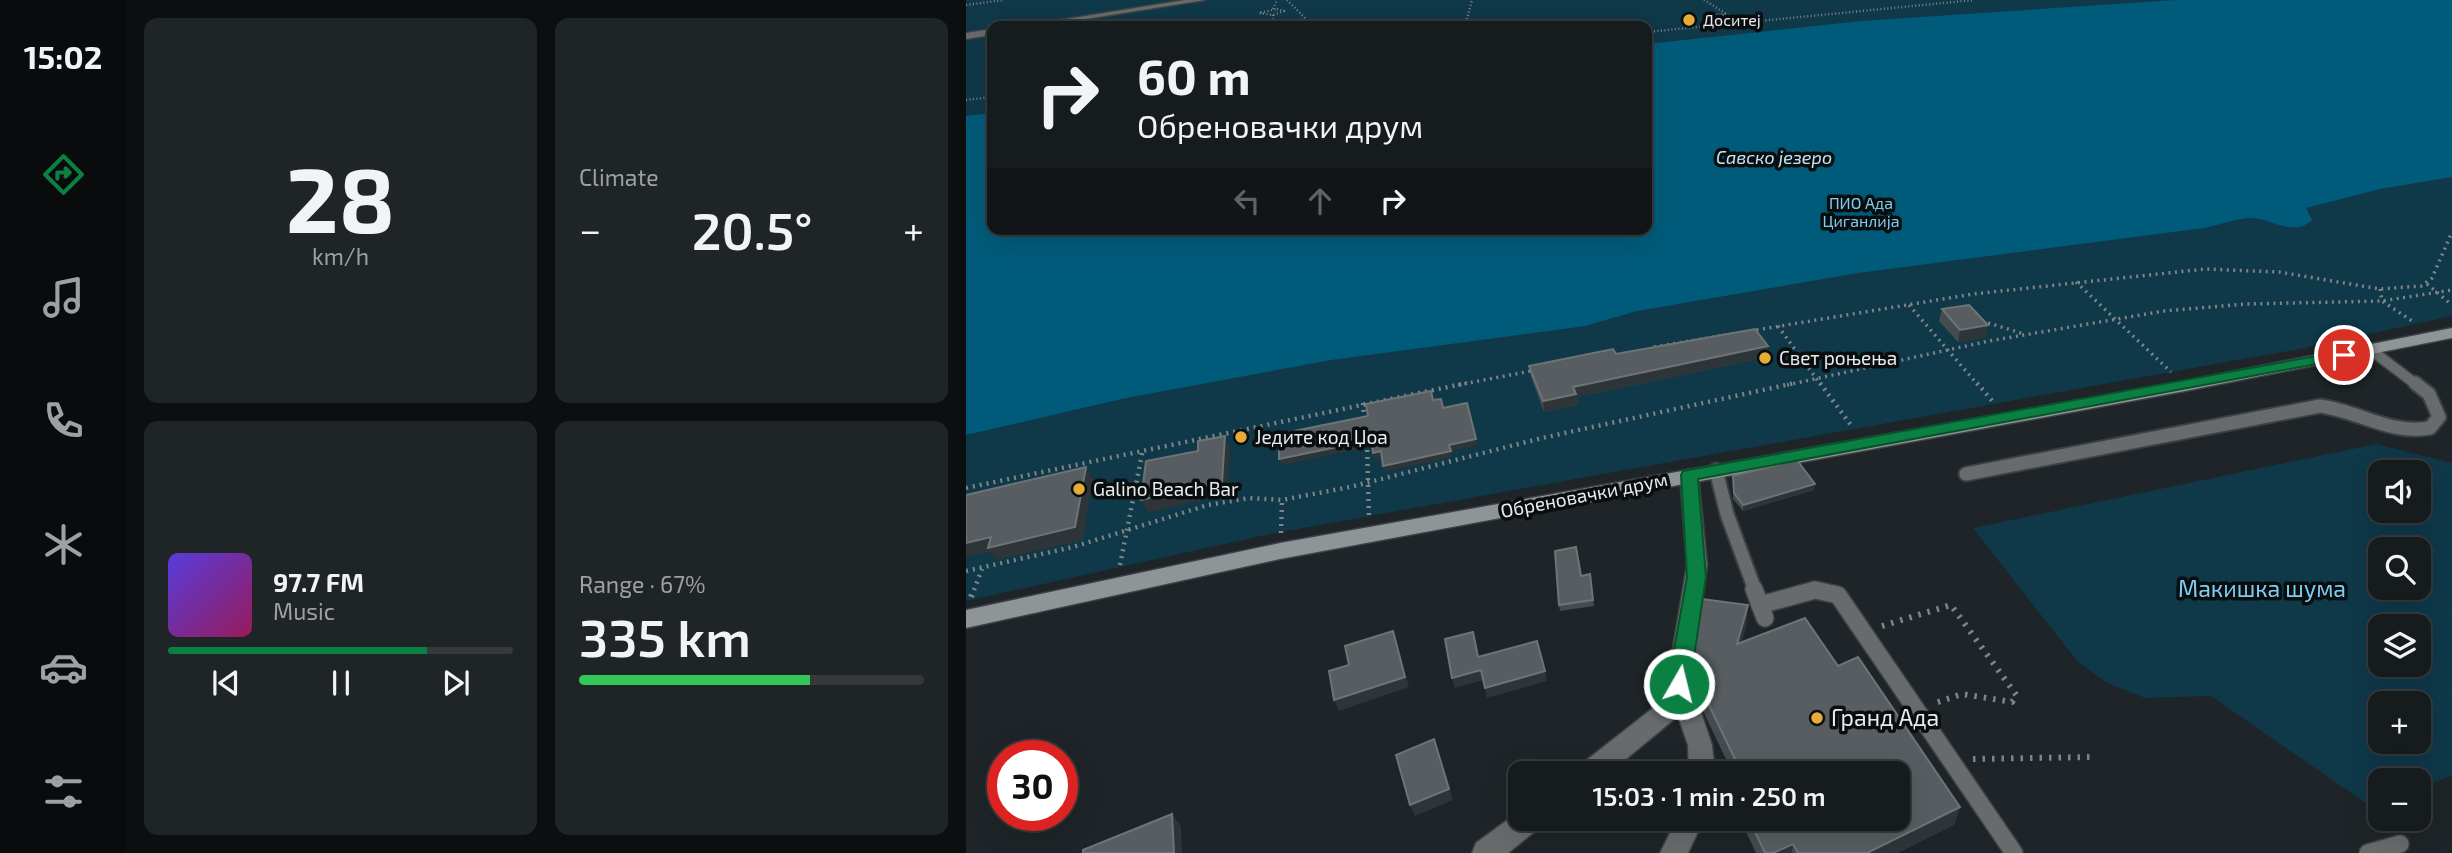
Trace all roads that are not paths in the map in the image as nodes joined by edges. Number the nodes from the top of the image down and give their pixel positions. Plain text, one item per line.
1 (1201, 0) edge
2 (1060, 21) edge
3 (987, 33) edge
4 (966, 36) edge
5 (2444, 334) edge
6 (2371, 350) junction
7 (1716, 470) junction
8 (1966, 474) dead end
9 (1689, 475) junction
10 (968, 609) edge
11 (1763, 611) joint
12 (1683, 698) junction
13 (1604, 761) edge
14 (1701, 761) edge
15 (1514, 831) edge
16 (1685, 831) edge
17 (2399, 844) dead end
18 (1486, 853) edge
19 (1674, 853) edge
20 (2014, 853) edge
21 (2368, 853) edge

1 - 2 street
3 - 4 street
5 - 6 street, Обреновачки друм
6 - 7 street, Обреновачки друм
6 - 8 lane
7 - 9 street, Обреновачки друм
7 - 11 lane
9 - 10 street, Обреновачки друм
9 - 12 street
11 - 20 lane
12 - 13 street
12 - 14 street
15 - 18 street
16 - 19 street
17 - 21 lane

